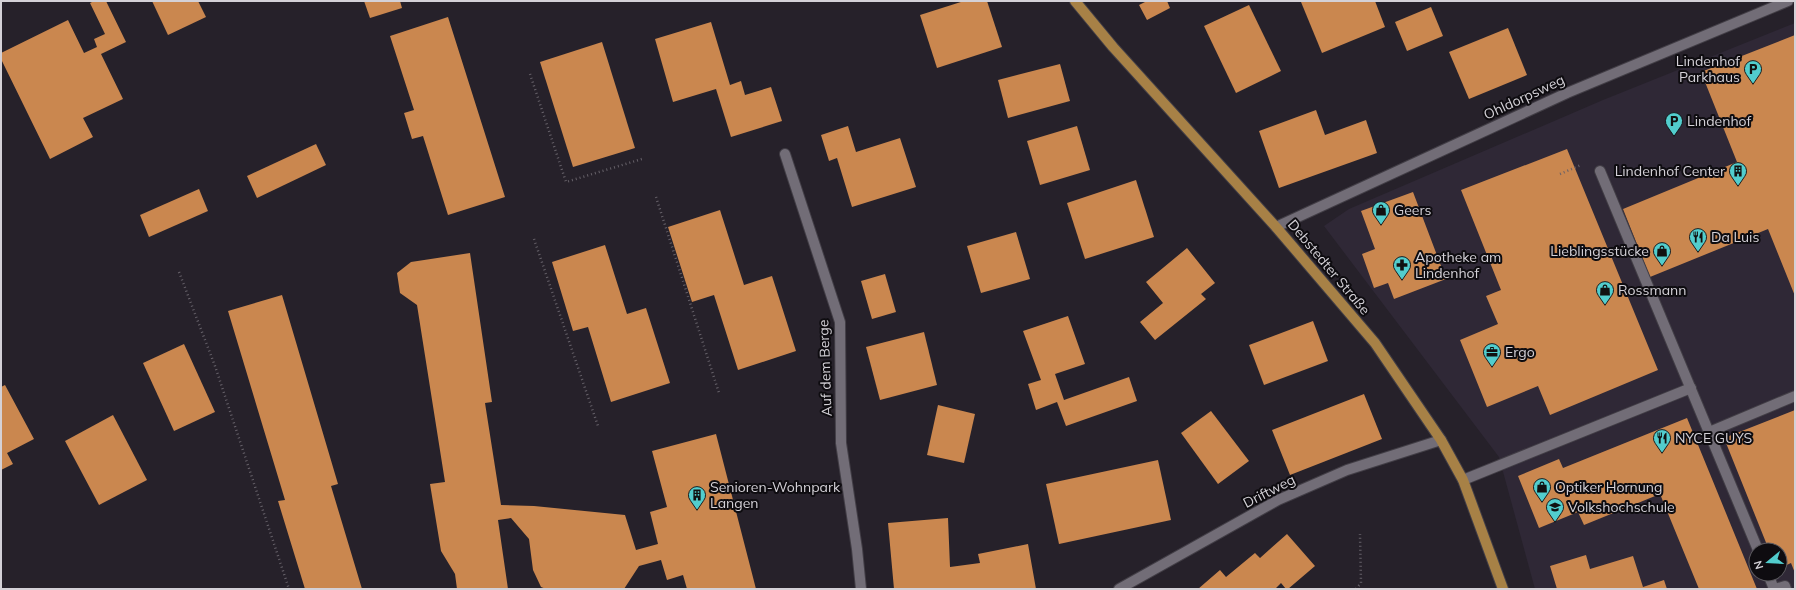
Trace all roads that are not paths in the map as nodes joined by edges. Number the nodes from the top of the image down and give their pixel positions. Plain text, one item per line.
1 (1075, 1) edge
2 (1787, 1) edge
3 (785, 154) dead end
4 (1600, 171) dead end
5 (1276, 227) junction
6 (1691, 388) junction
7 (1795, 396) edge
8 (1709, 432) junction
9 (1441, 440) junction
10 (1463, 480) junction
11 (1755, 542) edge
12 (861, 589) edge
13 (1119, 589) edge
14 (1503, 589) edge
15 (1775, 589) edge
16 (1786, 589) edge

1 - 5 main road, Debstedter Straße
2 - 5 street, Ohldorpsweg
3 - 12 street, Auf dem Berge
4 - 6 street
5 - 9 main road, Debstedter Straße
6 - 8 street
6 - 10 street
7 - 8 street
8 - 11 street
9 - 10 main road, Debstedter Straße
9 - 13 street, Driftweg
10 - 14 main road, Debstedter Straße
15 - 16 street

